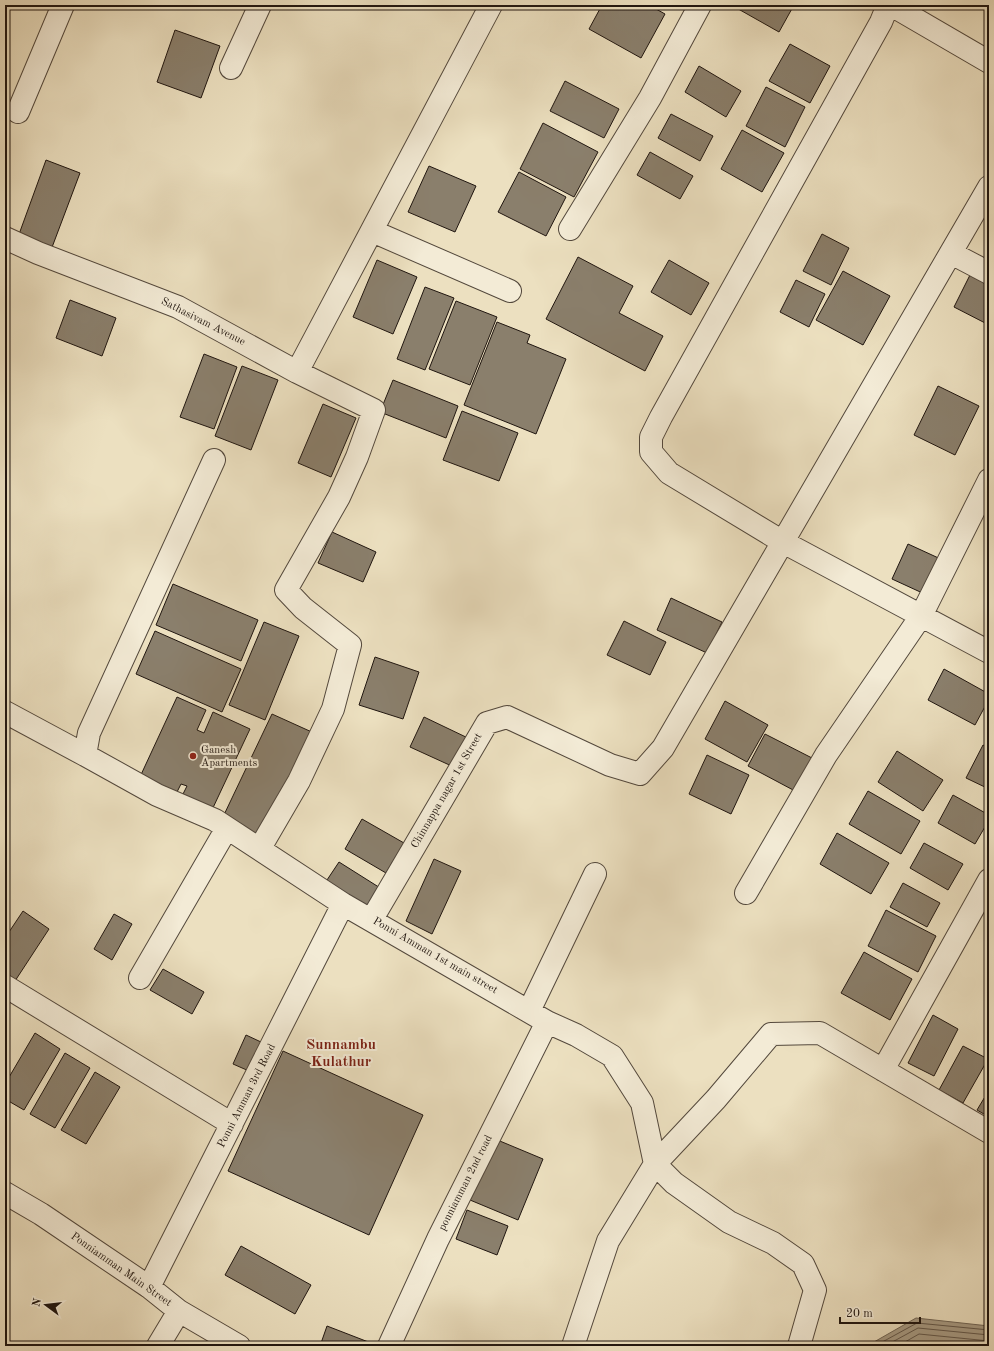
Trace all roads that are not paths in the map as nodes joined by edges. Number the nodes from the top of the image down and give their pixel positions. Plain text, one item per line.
1 (63, 5) edge
2 (260, 5) edge
3 (492, 5) edge
4 (700, 5) edge
5 (893, 5) edge
6 (989, 62) edge
7 (231, 68) dead end
8 (18, 112) dead end
9 (989, 188) edge
10 (570, 229) dead end
11 (372, 231) junction
12 (5, 238) edge
13 (951, 253) junction
14 (989, 273) edge
15 (510, 291) dead end
16 (297, 372) junction
17 (214, 460) dead end
18 (989, 480) edge
19 (783, 542) junction
20 (921, 616) junction
21 (989, 652) edge
22 (5, 712) edge
23 (85, 755) junction
24 (227, 828) junction
25 (260, 848) junction
26 (595, 874) dead end
27 (989, 880) edge
28 (746, 893) dead end
29 (343, 904) junction
30 (372, 919) junction
31 (140, 978) dead end
32 (5, 986) edge
33 (538, 1017) junction
34 (883, 1070) junction
35 (232, 1124) junction
36 (989, 1132) edge
37 (655, 1164) junction
38 (5, 1193) edge
39 (149, 1287) junction
40 (179, 1311) junction
41 (158, 1346) edge
42 (239, 1346) edge
43 (389, 1346) edge
44 (573, 1346) edge
45 (798, 1346) edge

1 - 8 street
2 - 7 street
3 - 11 street
4 - 10 street
5 - 6 street
5 - 19 street
9 - 13 street
11 - 15 street
11 - 16 street
12 - 16 street, Sathasivam Avenue
13 - 14 street
13 - 19 street
16 - 25 street, Sathasivam Avenue
17 - 23 street
18 - 20 street
19 - 20 street
19 - 30 street, Chinnappa nagar 1st Street
20 - 21 street
20 - 28 street
22 - 23 street, Ponni Amman 1st main street
23 - 24 street, Ponni Amman 1st main street
24 - 25 street, Ponni Amman 1st main street
24 - 31 street
25 - 29 street, Ponni Amman 1st main street
26 - 33 street, ponniamman 2nd road
27 - 34 street
29 - 30 street, Ponni Amman 1st main street
29 - 35 street, Ponni Amman 3rd Road
30 - 33 street, Ponni Amman 1st main street
32 - 35 street
33 - 37 street, Ponni Amman 1st main street
33 - 43 street, ponniamman 2nd road
34 - 36 street
34 - 37 street
35 - 39 street, Ponni Amman 3rd Road
37 - 44 street
37 - 45 street
38 - 39 street, Ponniamman Main Street
39 - 40 street, Ponniamman Main Street
40 - 41 street
40 - 42 street, Ponniamman Main Street

